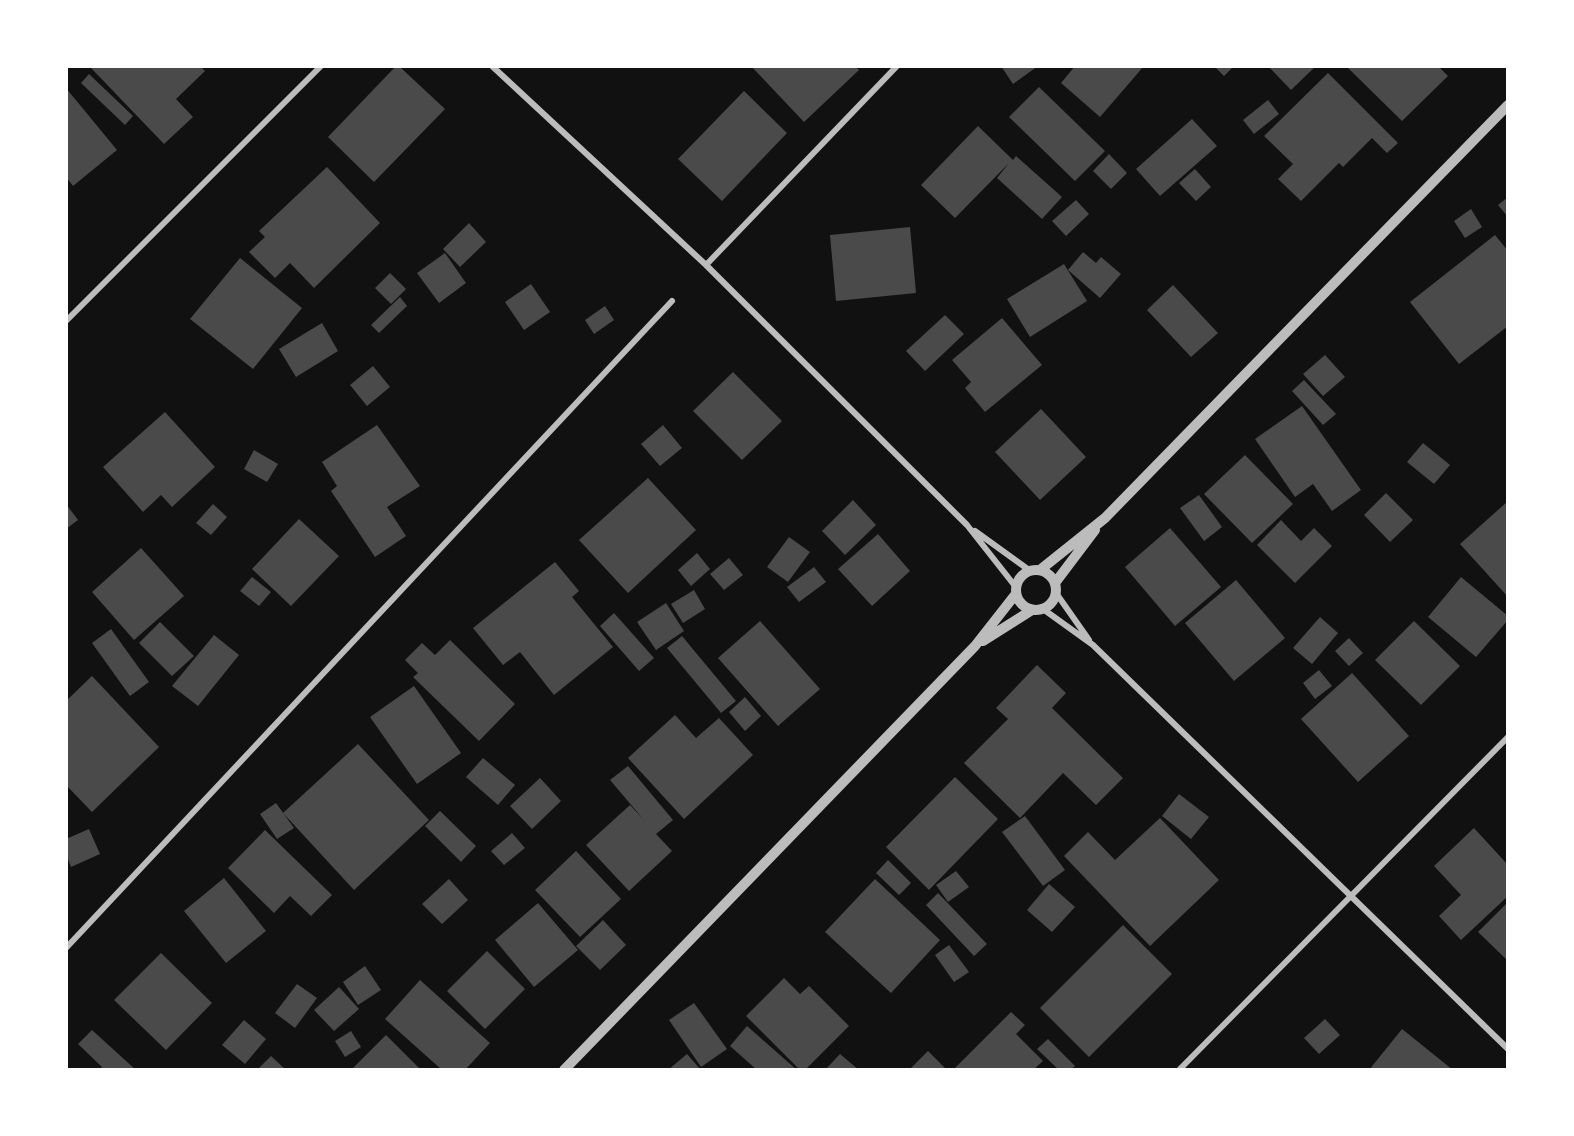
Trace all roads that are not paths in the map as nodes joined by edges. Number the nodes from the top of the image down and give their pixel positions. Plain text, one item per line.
1 (321, 66) edge
2 (492, 66) edge
3 (897, 66) edge
4 (1508, 105) edge
5 (706, 265) junction
6 (672, 301) dead end
7 (66, 321) edge
8 (1105, 518) junction
9 (967, 525) junction
10 (1034, 570) junction
11 (1056, 588) junction
12 (1015, 590) junction
13 (1037, 610) junction
14 (1093, 645) junction
15 (975, 646) junction
16 (1508, 737) edge
17 (1350, 897) junction
18 (66, 948) edge
19 (1508, 1049) edge
20 (564, 1070) edge
21 (1179, 1070) edge

1 - 7 street
2 - 5 street
3 - 5 street
4 - 8 street
5 - 9 street
6 - 18 street
8 - 10 street
8 - 11 street
9 - 10 street
9 - 12 street
10 - 11 street
10 - 12 street
11 - 13 street
11 - 14 street
12 - 13 street
12 - 15 street
13 - 14 street
13 - 15 street
14 - 17 street
15 - 20 street
16 - 17 street
17 - 19 street
17 - 21 street

